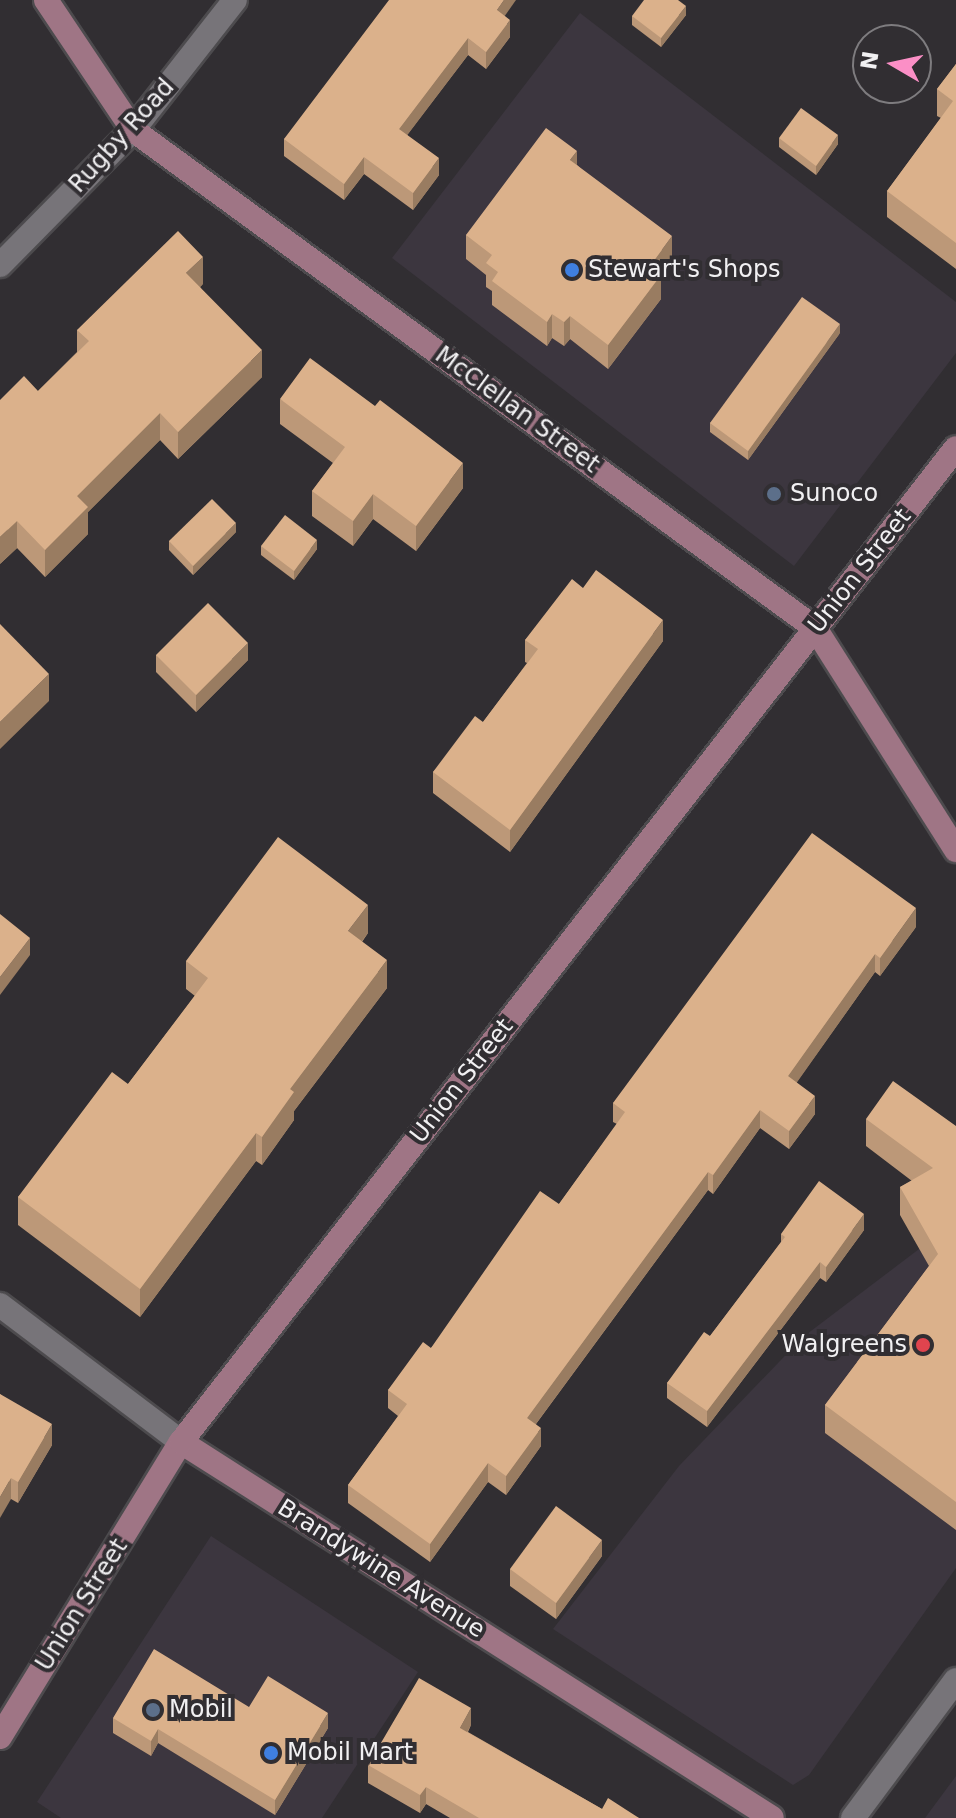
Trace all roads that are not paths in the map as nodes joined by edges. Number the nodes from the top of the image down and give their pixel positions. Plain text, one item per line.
1 (46, 0) edge
2 (235, 0) edge
3 (133, 130) junction
4 (0, 265) edge
5 (956, 448) edge
6 (815, 628) junction
7 (956, 850) edge
8 (0, 1305) edge
9 (181, 1442) junction
10 (956, 1680) edge
11 (0, 1737) edge
12 (772, 1818) edge
13 (853, 1818) edge

1 - 3 main road, McClellan Street
2 - 3 street, Rugby Road
3 - 4 street, Rugby Road
3 - 6 main road, McClellan Street
5 - 6 main road, Union Street
6 - 7 main road, McClellan Street
6 - 9 main road, Union Street
8 - 9 street, Brandywine Avenue
9 - 11 main road, Union Street
9 - 12 main road, Brandywine Avenue
10 - 13 street

